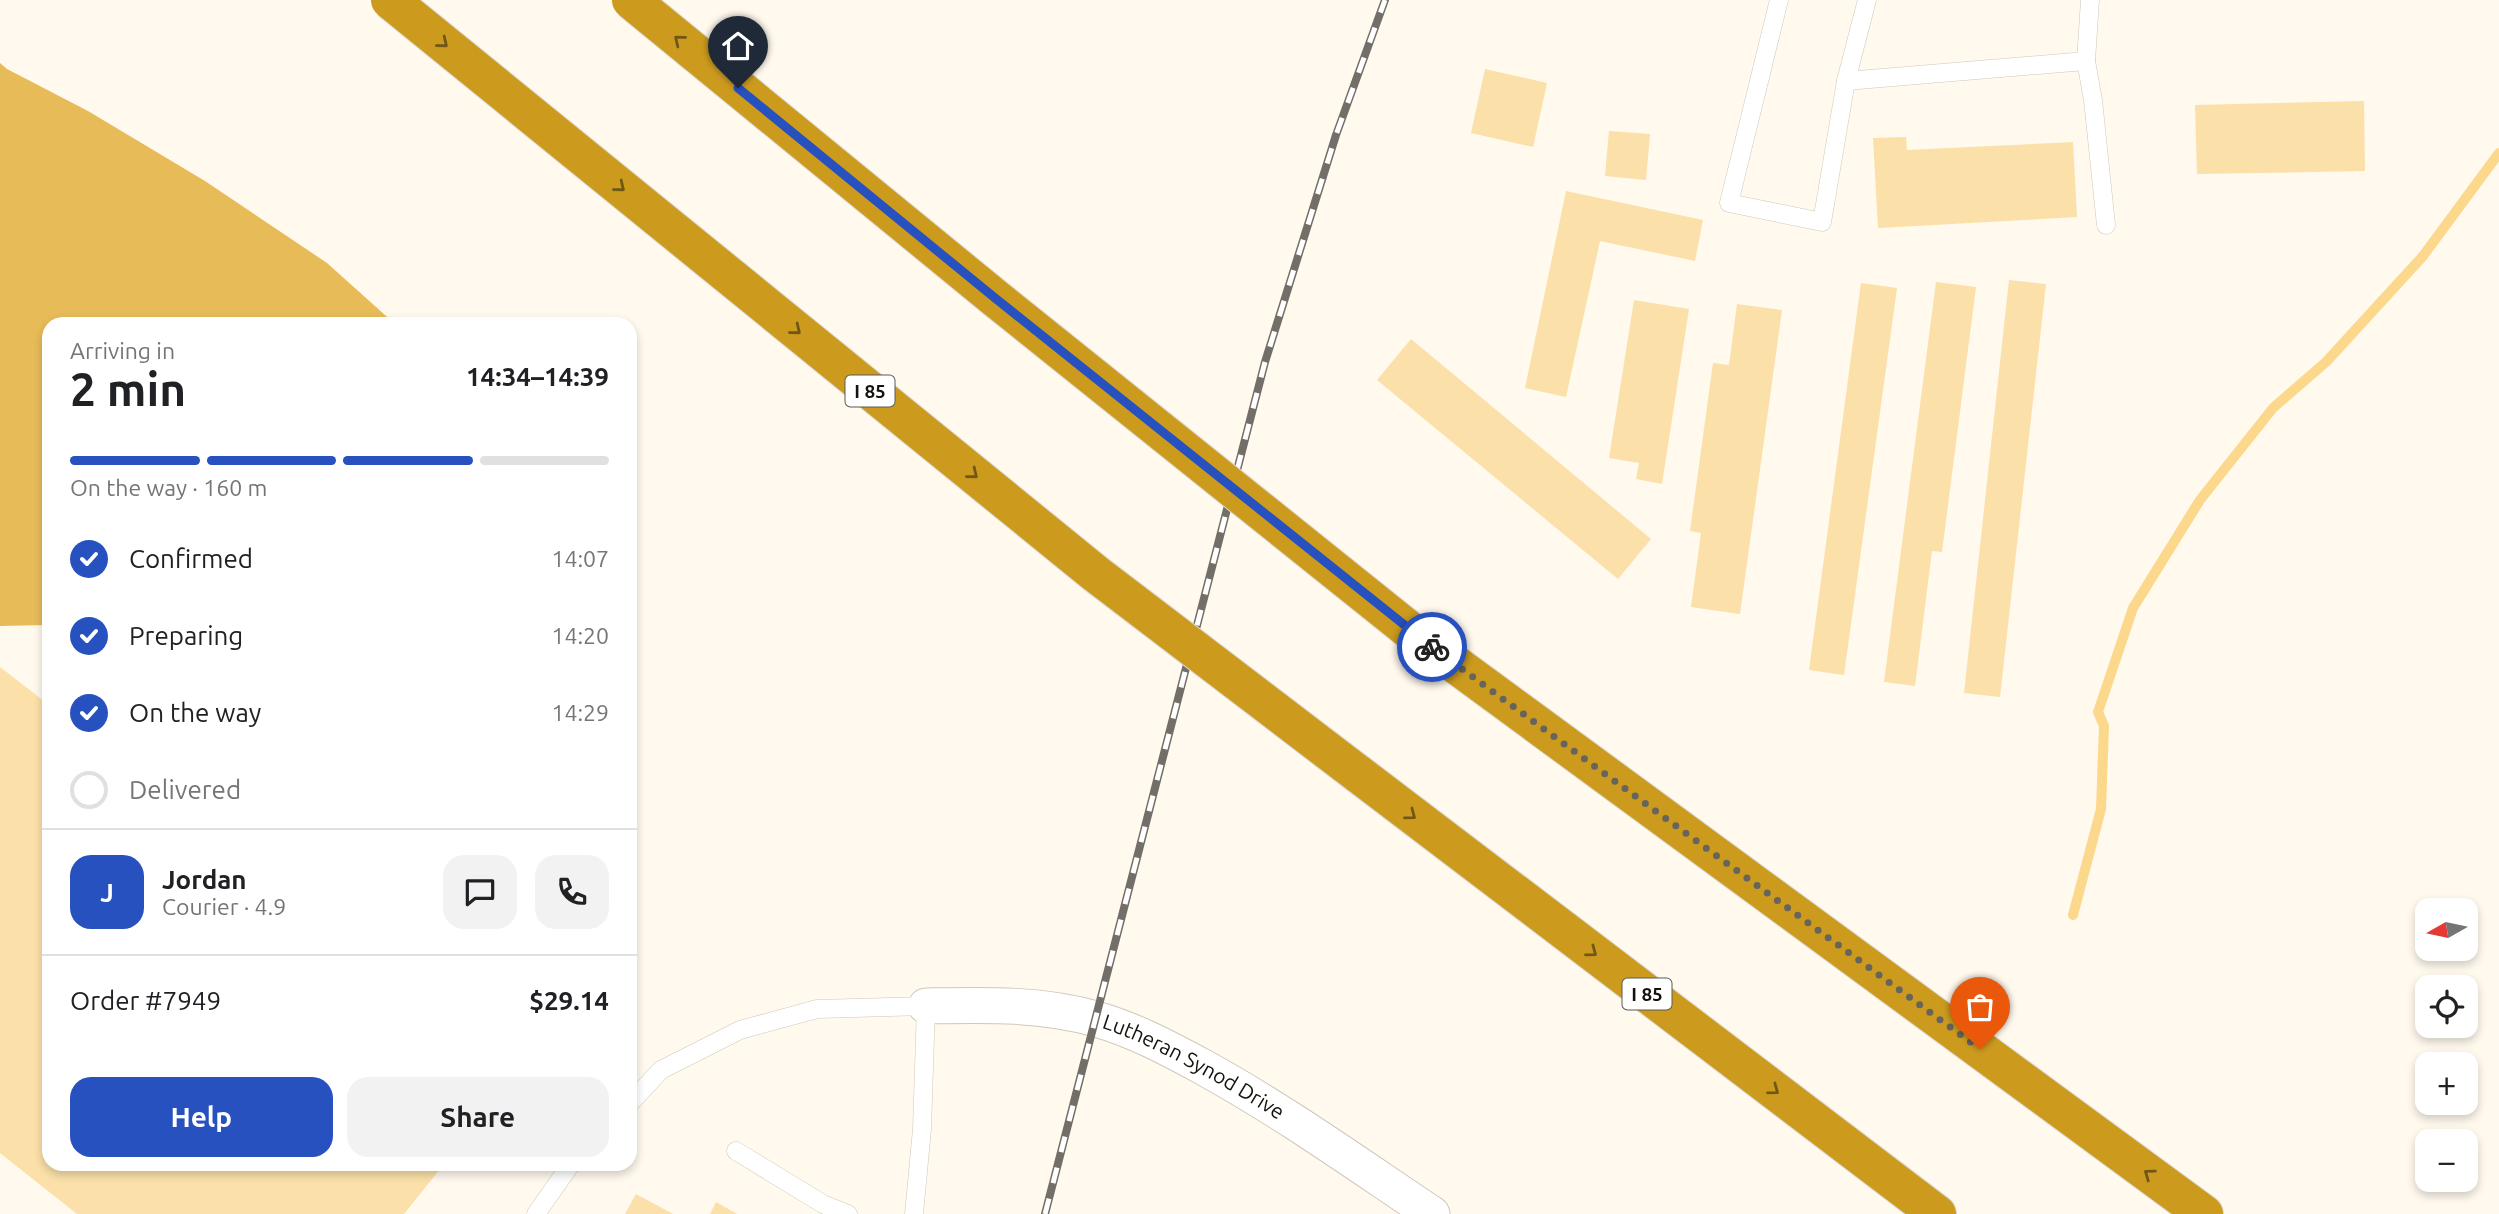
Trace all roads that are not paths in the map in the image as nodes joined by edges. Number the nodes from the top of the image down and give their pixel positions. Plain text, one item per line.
1 (390, 0) edge
2 (631, 0) edge
3 (1779, 0) edge
4 (1867, 0) edge
5 (2090, 0) edge
6 (2086, 61) junction
7 (1846, 81) junction
8 (2106, 225) dead end
9 (926, 1006) junction
10 (637, 1095) edge
11 (736, 1151) dead end
12 (566, 1171) edge
13 (536, 1214) edge
14 (848, 1214) edge
15 (914, 1214) edge
16 (1433, 1214) edge
17 (1937, 1214) edge
18 (2204, 1214) edge

1 -> 17 highway, I 85, bridge
18 -> 2 highway, bridge
3 - 7 lane
4 - 7 lane
5 - 6 lane
6 - 7 lane
6 - 8 lane
9 - 10 lane
9 - 15 lane
9 - 16 street, Lutheran Synod Drive
11 - 14 lane
12 - 13 lane

